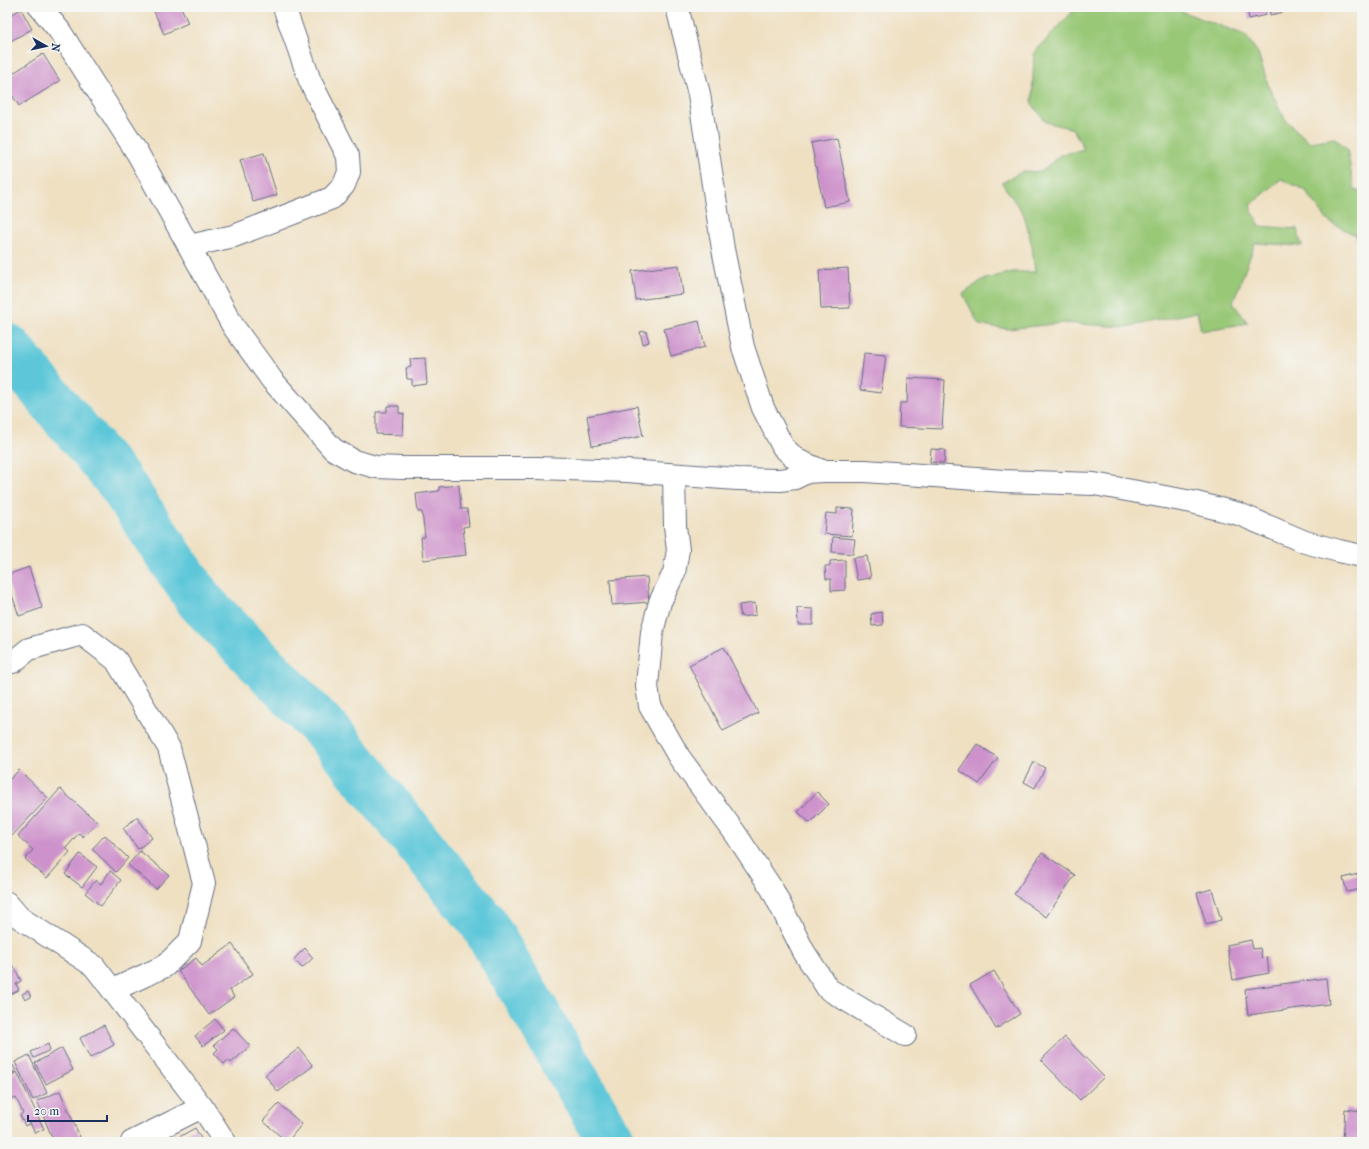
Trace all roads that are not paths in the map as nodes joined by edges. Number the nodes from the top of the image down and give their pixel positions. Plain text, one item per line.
1 (40, 7) edge
2 (284, 7) edge
3 (677, 7) edge
4 (189, 246) junction
5 (822, 471) junction
6 (674, 475) junction
7 (1362, 556) edge
8 (13, 662) dead end
9 (11, 915) edge
10 (113, 990) junction
11 (905, 1035) dead end
12 (202, 1107) junction
13 (132, 1142) edge
14 (225, 1142) edge

1 - 4 street
2 - 4 street
3 - 5 street
4 - 6 street
5 - 6 street
5 - 7 street
6 - 11 street
8 - 10 street
9 - 10 street
10 - 12 street
12 - 13 street
12 - 14 street

